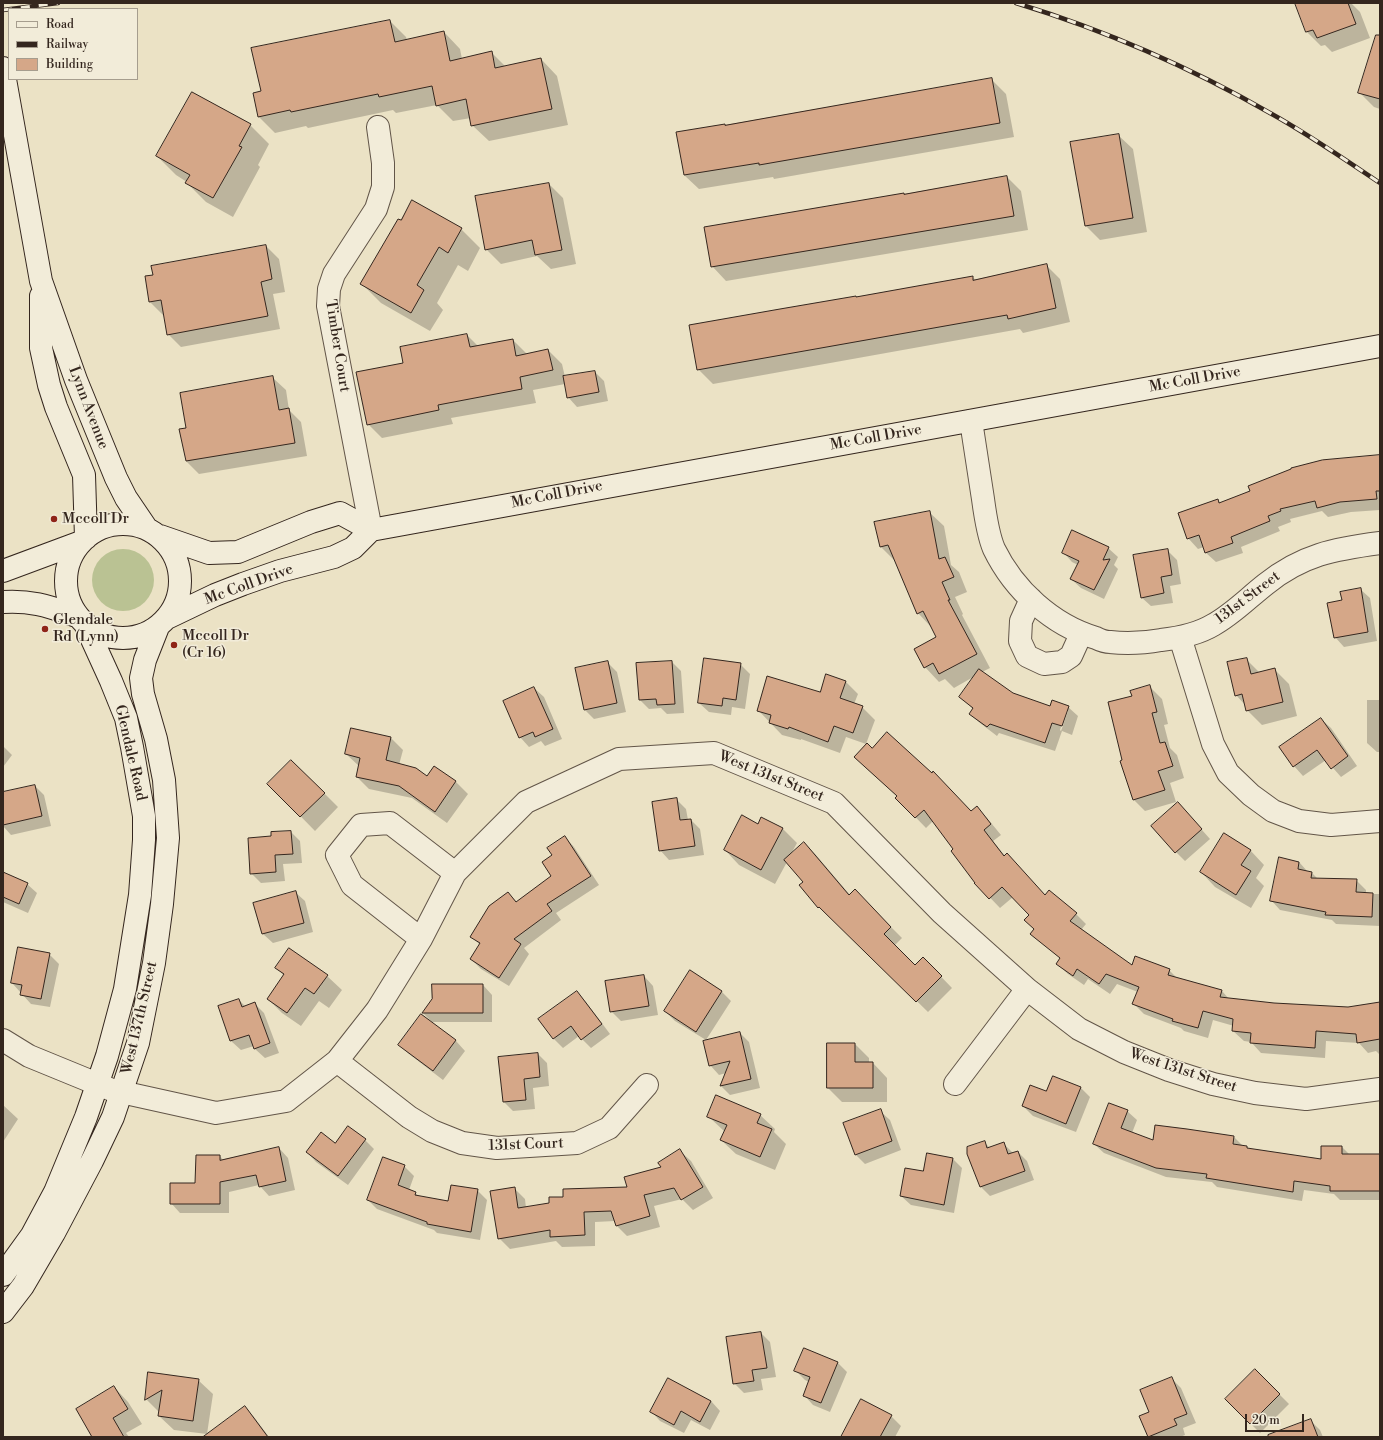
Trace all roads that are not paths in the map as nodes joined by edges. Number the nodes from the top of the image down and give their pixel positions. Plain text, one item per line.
1 (3, 68) edge
2 (378, 127) dead end
3 (42, 281) junction
4 (1380, 346) edge
5 (971, 421) junction
6 (371, 530) junction
7 (154, 533) junction
8 (83, 540) junction
9 (1380, 543) edge
10 (3, 571) edge
11 (1031, 599) junction
12 (3, 602) edge
13 (81, 620) junction
14 (163, 622) junction
15 (1081, 634) junction
16 (1180, 638) junction
17 (1380, 821) edge
18 (168, 838) joint
19 (144, 840) joint
20 (455, 873) junction
21 (421, 939) junction
22 (1027, 989) junction
23 (3, 1040) edge
24 (337, 1061) junction
25 (97, 1084) junction
26 (955, 1084) dead end
27 (647, 1085) dead end
28 (1380, 1089) edge
29 (122, 1092) junction
30 (3, 1275) edge
31 (3, 1312) edge

1 - 3 main road, Lynn Avenue
2 - 6 main road, Timber Court
3 - 7 main road, Lynn Avenue
3 - 8 main road, Lynn Avenue
4 - 5 main road, Mc Coll Drive
5 - 6 main road, Mc Coll Drive
5 - 11 main road, 131st Street
6 - 7 main road
6 - 14 main road, Mc Coll Drive
7 - 8 main road
7 - 14 main road
8 - 10 main road
8 - 13 main road
9 - 16 main road, 131st Street
11 - 15 main road, 131st Street
11 - 15 main road
12 - 13 main road
13 - 14 main road
13 - 19 main road, Glendale Road
14 - 18 main road, Glendale Road
15 - 16 main road, 131st Street
16 - 17 main road
18 - 29 main road, West 137th Street
19 - 25 main road, West 137th Street
20 - 21 main road, West 131st Street
20 - 21 main road
20 - 22 main road, West 131st Street
21 - 24 main road, West 131st Street
22 - 26 main road
22 - 28 main road, West 131st Street
23 - 25 main road, West 131st Street
24 - 27 main road, 131st Court
24 - 29 main road, West 131st Street
25 - 29 main road, West 131st Street
25 - 30 main road, West 137th Street
29 - 31 main road, West 137th Street

